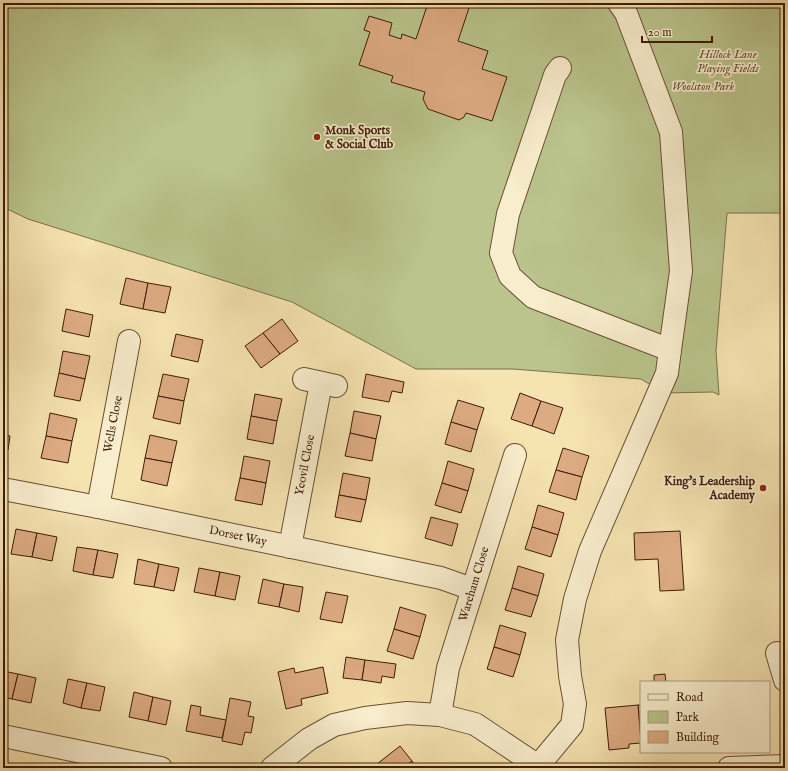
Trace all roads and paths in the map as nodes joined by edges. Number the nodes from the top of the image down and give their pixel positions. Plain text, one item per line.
1 (619, 3) edge
2 (560, 68) dead end
3 (129, 341) dead end
4 (670, 350) junction
5 (321, 383) dead end
6 (516, 455) dead end
7 (3, 489) edge
8 (98, 507) junction
9 (290, 547) junction
10 (472, 589) junction
11 (777, 653) dead end
12 (785, 680) edge
13 (440, 714) junction
14 (3, 736) edge
15 (785, 766) edge
16 (539, 767) edge
17 (161, 768) edge
18 (272, 768) edge
19 (729, 768) edge

1 - 4 street
2 - 4 street
3 - 8 street, Wells Close
4 - 16 street
5 - 9 street, Yeovil Close
6 - 10 street, Wareham Close
7 - 8 street, Dorset Way
8 - 9 street, Dorset Way
9 - 10 street, Dorset Way
10 - 13 street, Wareham Close
11 - 12 street
13 - 16 street
13 - 18 street
14 - 17 street
15 - 19 street

